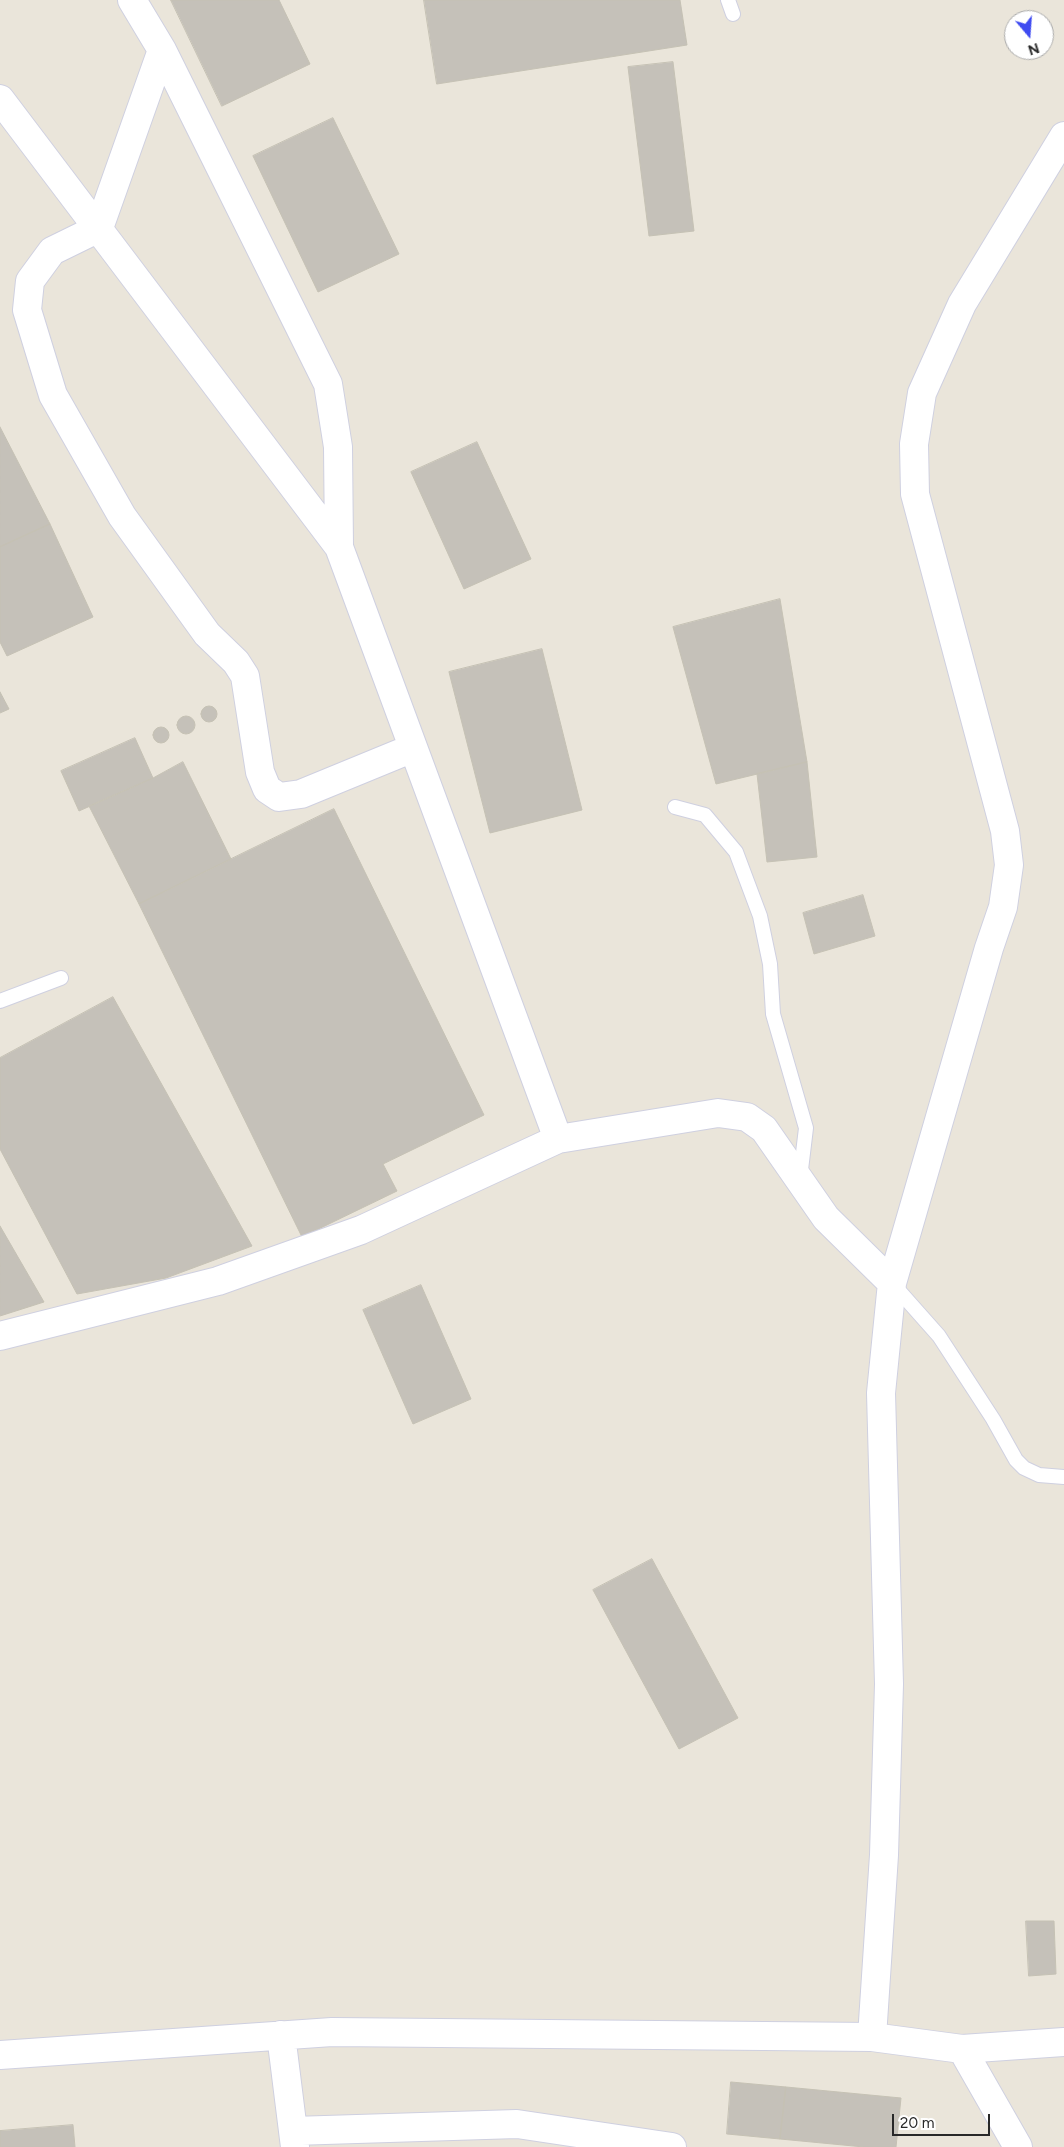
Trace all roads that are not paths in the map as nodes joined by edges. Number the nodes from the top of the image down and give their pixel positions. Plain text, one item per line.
1 (132, 0) edge
2 (728, 0) edge
3 (733, 14) dead end
4 (162, 50) junction
5 (0, 100) edge
6 (1064, 136) edge
7 (99, 228) junction
8 (339, 547) junction
9 (413, 748) junction
10 (675, 807) dead end
11 (61, 978) dead end
12 (0, 1001) edge
13 (558, 1139) junction
14 (800, 1181) junction
15 (892, 1283) junction
16 (0, 1336) edge
17 (1064, 1477) edge
18 (281, 2035) junction
19 (872, 2037) junction
20 (1064, 2042) edge
21 (962, 2049) junction
22 (0, 2054) edge
23 (517, 2124) junction
24 (294, 2139) edge
25 (536, 2147) edge
26 (672, 2147) edge
27 (1018, 2147) edge

1 - 4 street
2 - 3 lane
4 - 7 street
4 - 8 street
5 - 7 street
6 - 15 street
7 - 8 street
7 - 9 street
8 - 9 street
9 - 13 street
10 - 14 lane
11 - 12 lane
13 - 14 street
13 - 16 street
14 - 15 street
15 - 17 lane
15 - 19 street
18 - 19 street
18 - 22 street
18 - 24 street
19 - 21 street
20 - 21 street
21 - 27 street
23 - 24 street
23 - 25 street
23 - 26 street

